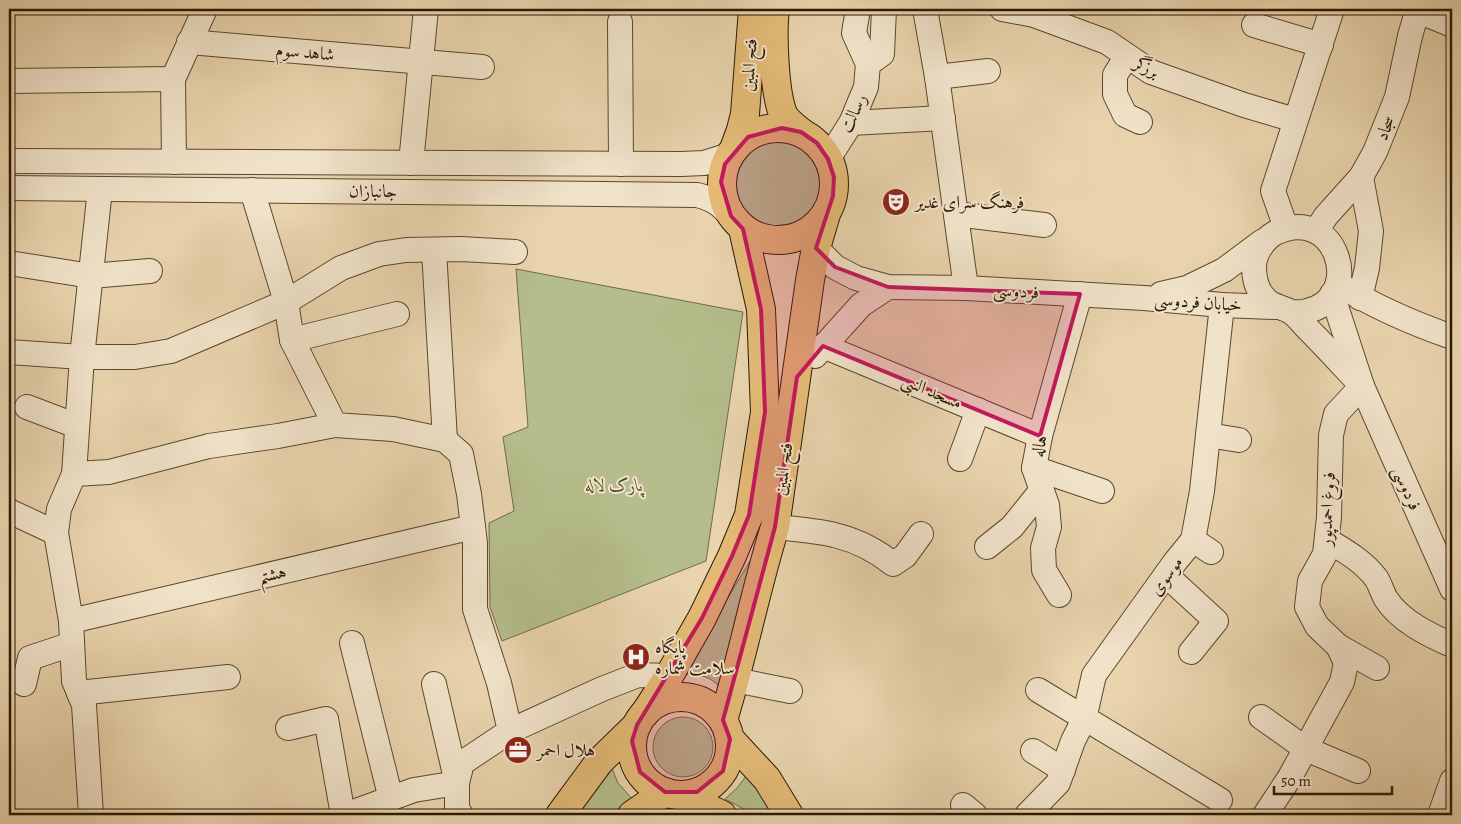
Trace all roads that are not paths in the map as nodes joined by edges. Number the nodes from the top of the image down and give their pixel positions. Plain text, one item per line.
1 (205, 9) edge
2 (426, 9) edge
3 (753, 9) edge
4 (774, 9) edge
5 (858, 9) edge
6 (884, 9) edge
7 (925, 9) edge
8 (1009, 9) edge
9 (1332, 9) edge
10 (1418, 10) edge
11 (620, 22) dead end
12 (1254, 25) dead end
13 (1452, 25) edge
14 (189, 42) junction
15 (1320, 45) junction
16 (1127, 56) junction
17 (420, 62) junction
18 (868, 64) junction
19 (482, 67) dead end
20 (988, 71) dead end
21 (937, 77) junction
22 (173, 78) junction
23 (9, 80) edge
24 (943, 118) junction
25 (1295, 120) junction
26 (1140, 122) dead end
27 (851, 123) junction
28 (801, 132) junction
29 (732, 152) junction
30 (828, 158) junction
31 (9, 161) edge
32 (174, 162) junction
33 (411, 163) junction
34 (621, 164) junction
35 (677, 164) junction
36 (1361, 177) junction
37 (9, 188) edge
38 (100, 189) junction
39 (252, 190) junction
40 (672, 195) junction
41 (826, 214) junction
42 (956, 214) junction
43 (737, 222) junction
44 (1044, 224) dead end
45 (1316, 231) junction
46 (1279, 232) junction
47 (816, 248) junction
48 (434, 250) junction
49 (515, 252) dead end
50 (9, 263) edge
51 (150, 271) dead end
52 (90, 276) junction
53 (888, 288) junction
54 (966, 288) junction
55 (1335, 289) junction
56 (1080, 294) junction
57 (1144, 298) junction
58 (1360, 298) junction
59 (286, 302) junction
60 (1222, 305) junction
61 (1283, 310) junction
62 (397, 314) dead end
63 (1452, 337) edge
64 (292, 340) junction
65 (823, 346) junction
66 (9, 352) edge
67 (82, 356) junction
68 (797, 377) junction
69 (1362, 386) junction
70 (28, 407) dead end
71 (978, 410) junction
72 (334, 424) junction
73 (77, 426) junction
74 (1208, 435) junction
75 (1040, 436) junction
76 (445, 440) junction
77 (1239, 440) dead end
78 (960, 459) dead end
79 (1034, 468) junction
80 (74, 474) junction
81 (1041, 490) junction
82 (1102, 492) dead end
83 (9, 510) edge
84 (473, 527) junction
85 (775, 527) junction
86 (56, 532) junction
87 (921, 534) dead end
88 (1327, 540) junction
89 (987, 547) dead end
90 (1166, 575) junction
91 (1452, 589) edge
92 (1059, 595) dead end
93 (72, 633) junction
94 (352, 643) dead end
95 (1452, 645) edge
96 (1338, 646) junction
97 (1192, 652) dead end
98 (1377, 668) dead end
99 (669, 676) junction
100 (228, 677) dead end
101 (735, 680) junction
102 (24, 684) dead end
103 (434, 684) dead end
104 (1038, 690) dead end
105 (790, 691) dead end
106 (79, 692) junction
107 (1084, 718) junction
108 (1261, 718) dead end
109 (641, 719) junction
110 (288, 728) dead end
111 (726, 729) junction
112 (510, 731) junction
113 (1306, 749) junction
114 (1033, 752) dead end
115 (1063, 770) junction
116 (1358, 771) dead end
117 (1452, 781) edge
118 (457, 783) junction
119 (672, 794) junction
120 (391, 799) junction
121 (1220, 800) dead end
122 (1037, 813) edge
123 (91, 815) edge
124 (344, 815) edge
125 (461, 815) edge
126 (560, 815) edge
127 (632, 815) edge
128 (722, 815) edge
129 (789, 815) edge
130 (1265, 815) edge
131 (1440, 815) edge

1 - 14 street
2 - 17 street
3 - 29 main road, فتح المبین
4 - 28 main road, فتح المبین
5 - 18 street
6 - 18 street
7 - 21 street
8 - 16 street, برزگر
9 - 15 street
10 - 13 street
10 - 36 street, سجاد
11 - 34 street
12 - 15 street
14 - 17 street, شاهد سوم
14 - 22 street
15 - 25 street
16 - 25 street, برزگر
16 - 26 street
17 - 19 street, شاهد سوم
17 - 33 street
18 - 27 street, رسالت
20 - 21 street
21 - 24 street
22 - 23 street
22 - 32 street
24 - 27 street
24 - 42 street
25 - 46 street
27 - 30 street, رسالت
28 - 29 main road
28 - 30 main road
29 - 35 street, جانبازان
29 - 43 main road
30 - 41 main road
31 - 32 street, جانبازان
32 - 33 street, جانبازان
33 - 34 street, جانبازان
34 - 35 street, جانبازان
35 - 40 street
36 - 45 street, سجاد
36 - 58 street
37 - 38 street, جانبازان
38 - 39 street, جانبازان
38 - 52 street
39 - 40 street, جانبازان
39 - 59 street
40 - 43 street, جانبازان
41 - 43 main road
41 - 47 main road, فتح المبین
42 - 44 street
42 - 54 street
43 - 99 main road, فتح المبین
45 - 46 street
45 - 55 street
46 - 57 street, خیابان فردوسی
46 - 61 street
47 - 53 street
47 - 68 main road, فتح المبین
48 - 49 street
48 - 59 street
48 - 76 street
50 - 52 street
51 - 52 street
52 - 67 street
53 - 54 street, فردوسی
53 - 65 street
54 - 56 street, فردوسی
55 - 58 street
55 - 61 street
55 - 69 street
56 - 57 street, فردوسی
56 - 75 street, هاله
57 - 60 street, خیابان فردوسی
58 - 63 street
59 - 64 street
59 - 67 street
60 - 61 street, خیابان فردوسی
60 - 74 street, موسوی
61 - 69 street
62 - 64 street
64 - 72 street
65 - 68 street
65 - 71 street, مسجد النبی
66 - 67 street
67 - 73 street
68 - 85 main road, فتح المبین
69 - 88 street, فروغ احمدپور
69 - 91 street, فردوسی
70 - 73 street
71 - 75 street, مسجد النبی
71 - 78 street
72 - 76 street
72 - 80 street
73 - 80 street
74 - 77 street
74 - 90 street, موسوی
75 - 79 street, هاله
76 - 84 street
79 - 81 street, هاله
79 - 82 street
80 - 86 street
81 - 89 street
81 - 92 street, هاله
83 - 86 street
84 - 93 street, هشتم
84 - 112 street
85 - 87 street
85 - 101 main road, فتح المبین
86 - 93 street
88 - 95 street
88 - 96 street, فروغ احمدپور
90 - 97 street
90 - 107 street, موسوی
93 - 102 street, هشتم
93 - 106 street
94 - 120 street
96 - 98 street, فروغ احمدپور
96 - 113 street
99 - 109 main road, فتح المبین
99 - 112 street
100 - 106 street
101 - 105 street
101 - 111 main road, فتح المبین
103 - 118 street
104 - 107 street
106 - 123 street
107 - 115 street, موسوی
107 - 121 street
108 - 113 street
109 - 111 main road
109 - 119 main road
109 - 126 main road
110 - 124 street
111 - 119 main road
111 - 129 main road
112 - 118 street
113 - 116 street
113 - 130 street
114 - 115 street
115 - 122 street, موسوی
117 - 131 street
118 - 120 street
118 - 125 street
119 - 127 main road
119 - 128 main road
120 - 124 street

